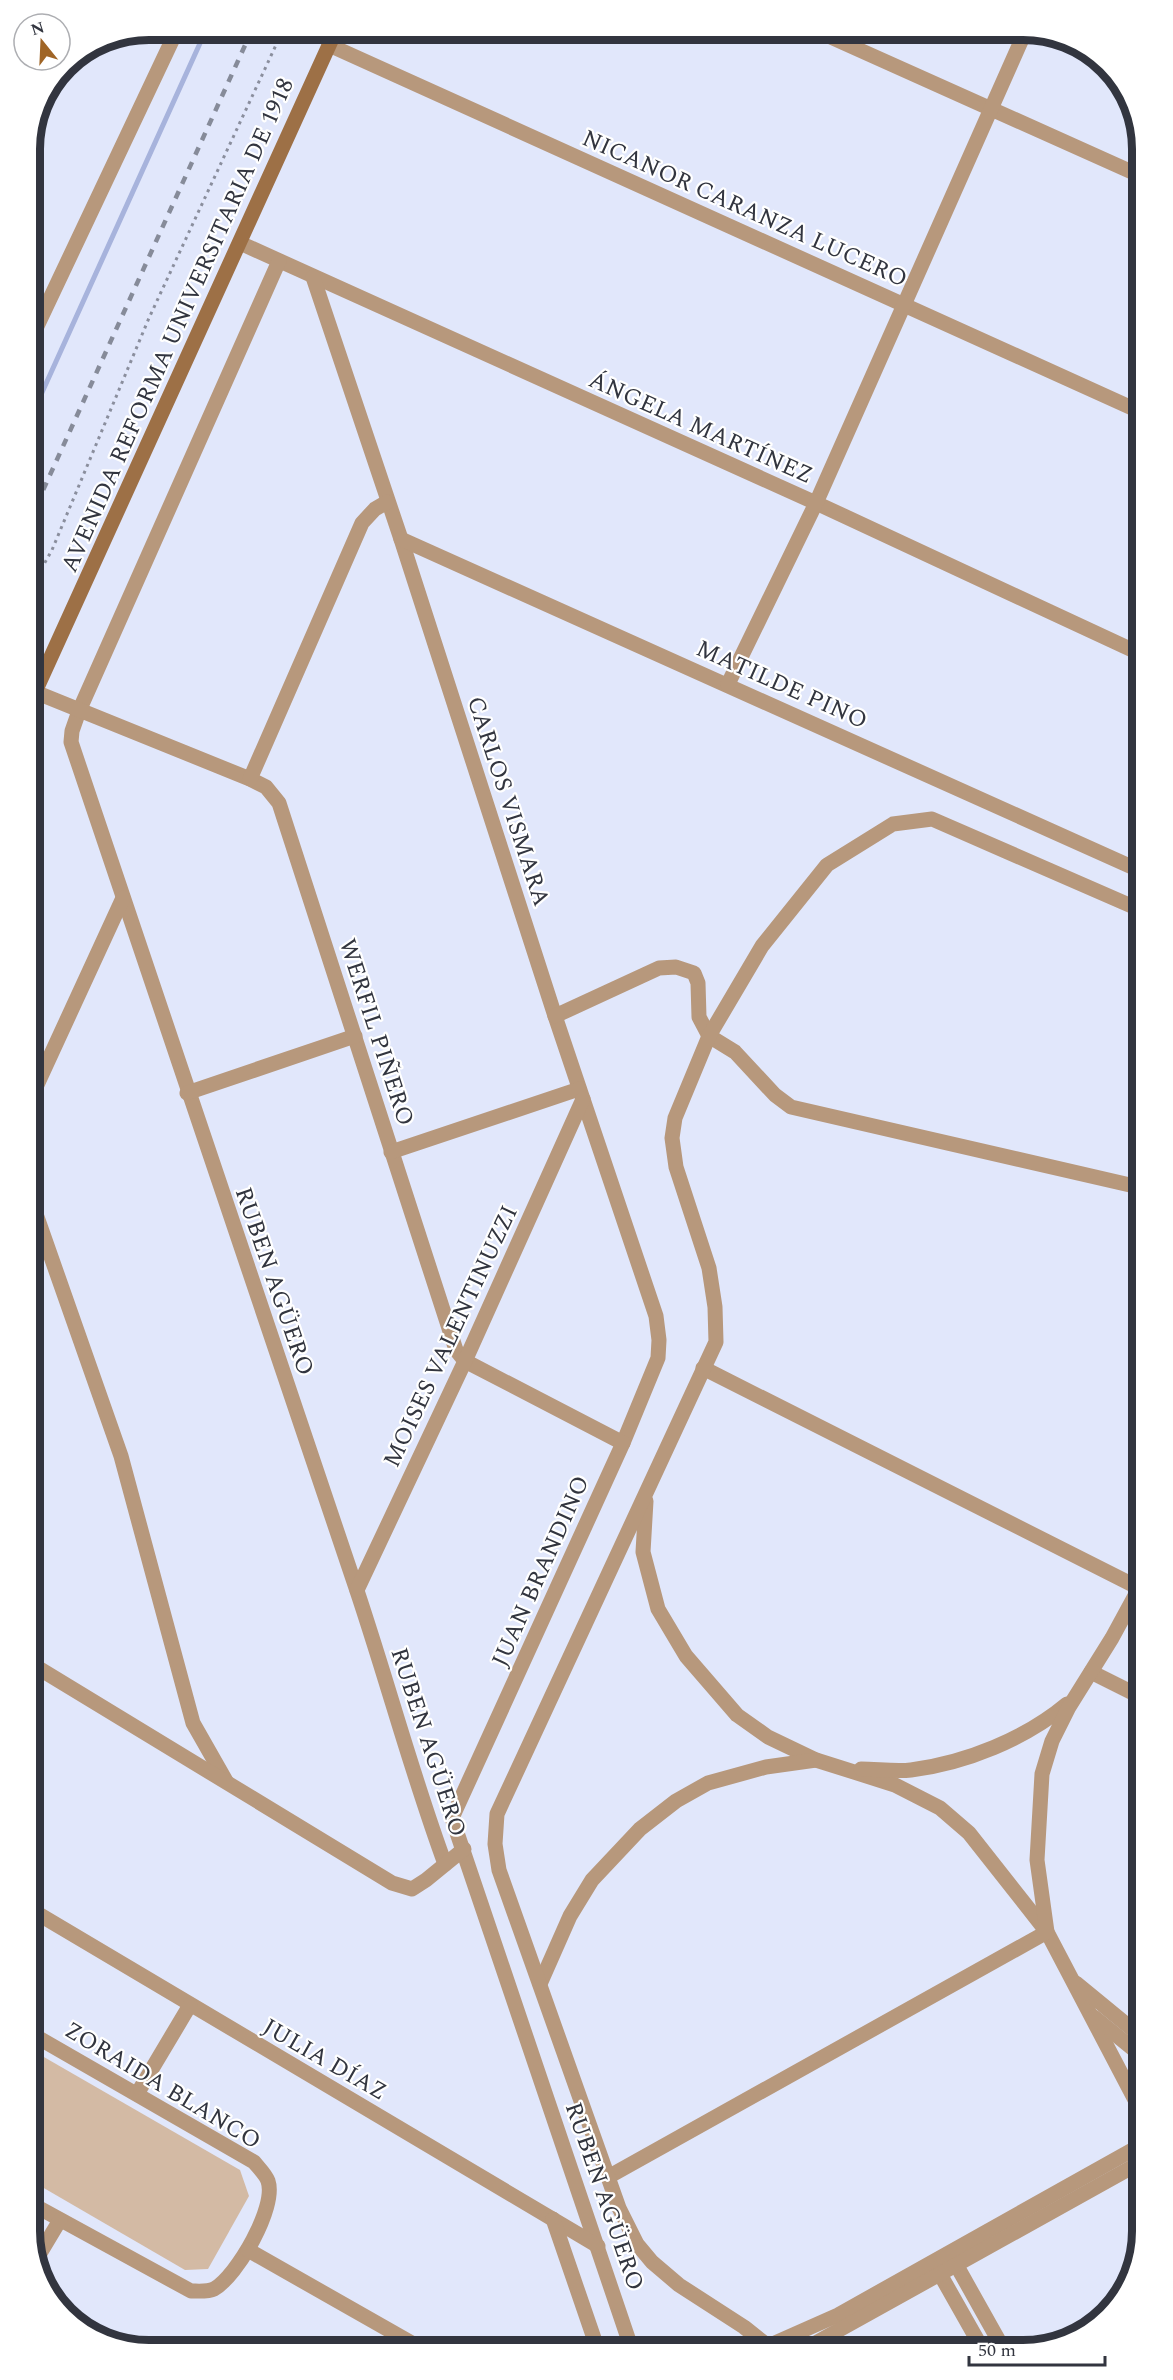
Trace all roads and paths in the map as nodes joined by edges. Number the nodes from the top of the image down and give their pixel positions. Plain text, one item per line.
1 (172, 40) edge
2 (278, 40) edge
3 (331, 40) edge
4 (839, 41) edge
5 (1021, 41) edge
6 (329, 45) junction
7 (990, 109) junction
8 (1132, 172) edge
9 (240, 243) junction
10 (279, 261) junction
11 (313, 277) junction
12 (904, 304) junction
13 (41, 318) edge
14 (1132, 409) edge
15 (387, 502) junction
16 (816, 503) junction
17 (401, 539) junction
18 (41, 570) edge
19 (1132, 650) edge
20 (41, 681) edge
21 (728, 684) junction
22 (41, 700) edge
23 (79, 711) junction
24 (250, 779) junction
25 (1132, 867) edge
26 (123, 898) junction
27 (1132, 906) edge
28 (555, 1016) junction
29 (355, 1036) junction
30 (709, 1036) junction
31 (41, 1077) edge
32 (187, 1093) junction
33 (581, 1094) junction
34 (392, 1152) junction
35 (1132, 1185) edge
36 (40, 1227) edge
37 (659, 1340) joint
38 (465, 1360) junction
39 (704, 1368) junction
40 (623, 1443) junction
41 (646, 1492) junction
42 (1132, 1581) edge
43 (357, 1590) junction
44 (1132, 1602) edge
45 (40, 1669) edge
46 (1091, 1672) junction
47 (1132, 1692) edge
48 (1074, 1699) junction
49 (816, 1760) junction
50 (843, 1769) junction
51 (226, 1781) junction
52 (452, 1818) joint
53 (464, 1850) junction
54 (446, 1864) junction
55 (40, 1915) edge
56 (1047, 1932) junction
57 (1071, 1979) junction
58 (540, 1984) junction
59 (190, 2005) junction
60 (1087, 2011) junction
61 (1132, 2029) edge
62 (40, 2039) edge
63 (1132, 2048) edge
64 (136, 2094) junction
65 (1132, 2095) edge
66 (1132, 2151) edge
67 (1132, 2167) edge
68 (608, 2177) junction
69 (40, 2209) edge
70 (553, 2219) junction
71 (60, 2220) junction
72 (598, 2246) junction
73 (43, 2249) edge
74 (248, 2250) junction
75 (953, 2259) junction
76 (937, 2268) junction
77 (405, 2339) edge
78 (594, 2340) edge
79 (629, 2340) edge
80 (757, 2340) edge
81 (786, 2340) edge
82 (820, 2340) edge
83 (977, 2340) edge
84 (999, 2340) edge

1 - 13 street
2 - 18 path
3 - 6 main road, AVENIDA REFORMA UNIVERSITARIA DE 1918
4 - 7 street
5 - 7 street
6 - 9 main road, AVENIDA REFORMA UNIVERSITARIA DE 1918
6 - 12 street, NICANOR CARANZA LUCERO
7 - 8 street
7 - 12 street
9 - 10 street, ÁNGELA MARTÍNEZ
9 - 20 main road, AVENIDA REFORMA UNIVERSITARIA DE 1918
10 - 11 street, ÁNGELA MARTÍNEZ
10 - 23 street
11 - 15 street, CARLOS VISMARA
11 - 16 street, ÁNGELA MARTÍNEZ
12 - 14 street, NICANOR CARANZA LUCERO
12 - 16 street
15 - 17 street, CARLOS VISMARA
15 - 24 street
16 - 19 street, ÁNGELA MARTÍNEZ
16 - 21 street
17 - 21 street, MATILDE PINO
17 - 28 street, CARLOS VISMARA
21 - 25 street, MATILDE PINO
22 - 23 street, WERFIL PIÑERO
23 - 24 street, WERFIL PIÑERO
23 - 26 street, RUBEN AGÜERO
24 - 29 street, WERFIL PIÑERO
26 - 31 street
26 - 32 street, RUBEN AGÜERO
27 - 30 street
28 - 30 street
28 - 33 street, CARLOS VISMARA
29 - 32 street
29 - 34 street, WERFIL PIÑERO
30 - 35 street
30 - 39 street
32 - 43 street, RUBEN AGÜERO
33 - 34 street
33 - 37 street, CARLOS VISMARA
33 - 38 street, MOISES VALENTINUZZI
34 - 38 street, WERFIL PIÑERO
36 - 51 street
37 - 40 street, JUAN BRANDINO
38 - 40 street
38 - 43 street, MOISES VALENTINUZZI
39 - 41 street
39 - 42 street
40 - 52 street, JUAN BRANDINO
41 - 49 street
41 - 58 street
43 - 54 street, RUBEN AGÜERO
44 - 46 street
45 - 51 street
46 - 47 street
46 - 48 street
48 - 50 street
48 - 56 street
49 - 50 street
49 - 58 street
50 - 56 street
51 - 54 street
52 - 53 street, RUBEN AGÜERO
53 - 54 street
53 - 72 street, RUBEN AGÜERO
55 - 59 street, JULIA DÍAZ
56 - 57 street
56 - 68 street
57 - 60 street
57 - 61 street
58 - 68 street
59 - 64 street
59 - 70 street, JULIA DÍAZ
60 - 63 street
60 - 65 street
62 - 64 street, ZORAIDA BLANCO
64 - 74 street, ZORAIDA BLANCO
66 - 75 street
67 - 75 street
68 - 80 street
69 - 71 street, ZORAIDA BLANCO
70 - 72 street, JULIA DÍAZ
70 - 78 street
71 - 73 street
71 - 74 street, ZORAIDA BLANCO
72 - 79 street, RUBEN AGÜERO
74 - 77 street
75 - 76 street
75 - 84 street
76 - 81 street
76 - 82 street
76 - 83 street

